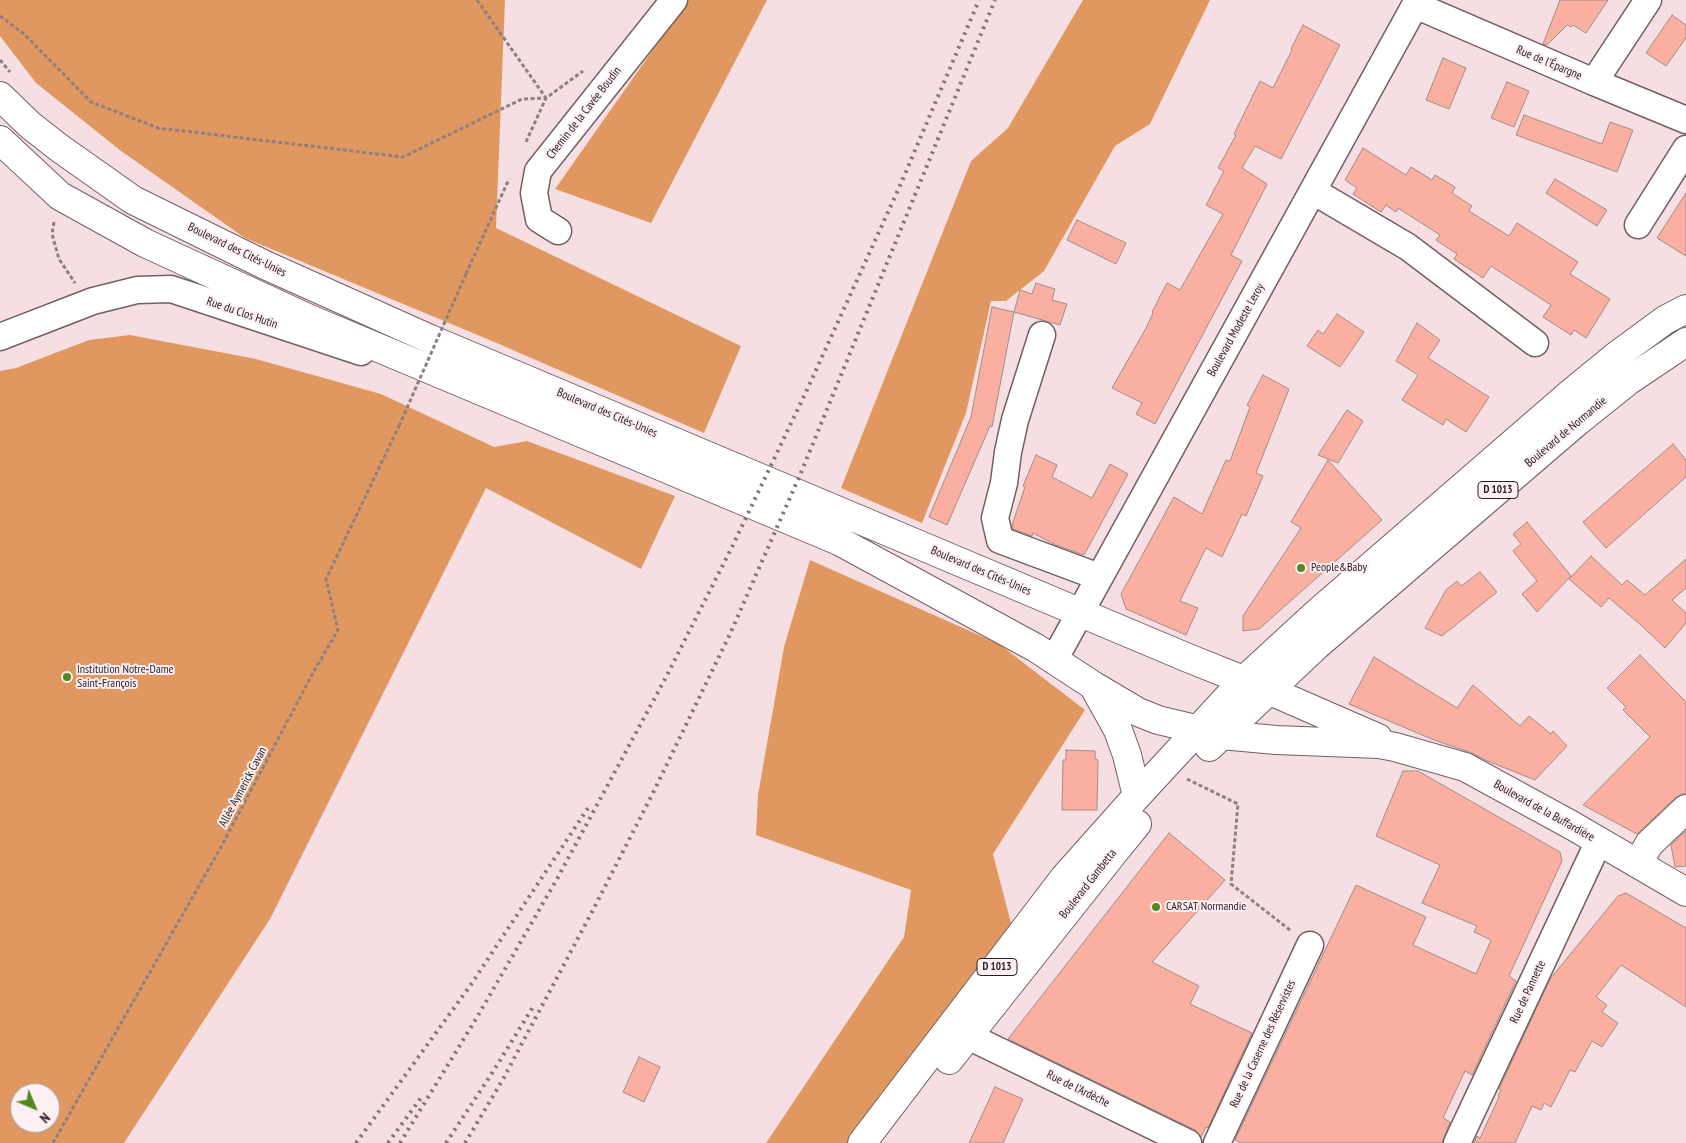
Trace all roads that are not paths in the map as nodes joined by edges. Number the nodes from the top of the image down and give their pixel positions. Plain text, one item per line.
1 (674, 0) edge
2 (1648, 0) edge
3 (1416, 2) edge
4 (1594, 82) junction
5 (0, 96) edge
6 (1686, 120) edge
7 (0, 140) edge
8 (1686, 149) edge
9 (1313, 190) junction
10 (1638, 225) dead end
11 (558, 231) dead end
12 (1686, 309) edge
13 (1042, 335) dead end
14 (0, 337) edge
15 (1686, 342) edge
16 (1535, 343) dead end
17 (484, 393) junction
18 (1099, 577) junction
19 (1080, 612) junction
20 (1318, 612) junction
21 (1054, 660) junction
22 (1211, 668) junction
23 (1094, 686) junction
24 (1255, 686) junction
25 (1209, 733) junction
26 (1395, 747) junction
27 (1137, 796) junction
28 (1686, 809) edge
29 (1599, 841) junction
30 (1638, 864) junction
31 (1686, 892) edge
32 (1310, 946) road end
33 (968, 1036) junction
34 (862, 1143) edge
35 (885, 1143) edge
36 (1188, 1143) edge
37 (1217, 1143) edge
38 (1457, 1143) edge

1 - 11 street, Chemin de la Cavée Boudin
2 - 4 street, Rue de l'Épargne
3 - 4 street, Rue de l'Épargne
3 - 9 street, Boulevard Modeste Leroy
4 - 6 street
5 - 19 main road, Boulevard des Cités-Unies
7 - 17 main road
8 - 10 street
9 - 16 street
9 - 18 street, Boulevard Modeste Leroy
12 - 20 main road, Boulevard de Normandie / D 1013
13 - 18 street
14 - 17 street, Rue du Clos Hutin
15 - 24 main road, Boulevard de Normandie / D 1013
17 - 21 main road
18 - 19 street, Boulevard Modeste Leroy
19 - 21 street, Boulevard Modeste Leroy
19 - 22 main road, Boulevard des Cités-Unies
20 - 22 main road
20 - 24 main road, D 1013
21 - 23 main road
22 - 24 main road, Boulevard des Cités-Unies
23 - 25 main road
23 - 27 main road
24 - 25 main road, D 1013
24 - 26 main road, Boulevard de la Buffardière
25 - 26 main road, Boulevard de la Buffardière
25 - 27 main road, D 1013
25 - 33 main road, Boulevard Gambetta / D 1013
26 - 29 main road, Boulevard de la Buffardière
27 - 34 main road, D 1013
28 - 30 main road
29 - 30 main road, Boulevard de la Buffardière
29 - 38 street, Rue de Pannette
30 - 31 main road, Boulevard de la Buffardière
32 - 37 street, Rue de la Caserne des Réservistes
33 - 35 main road, Boulevard Gambetta / D 1013
33 - 36 street, Rue de l'Ardèche

